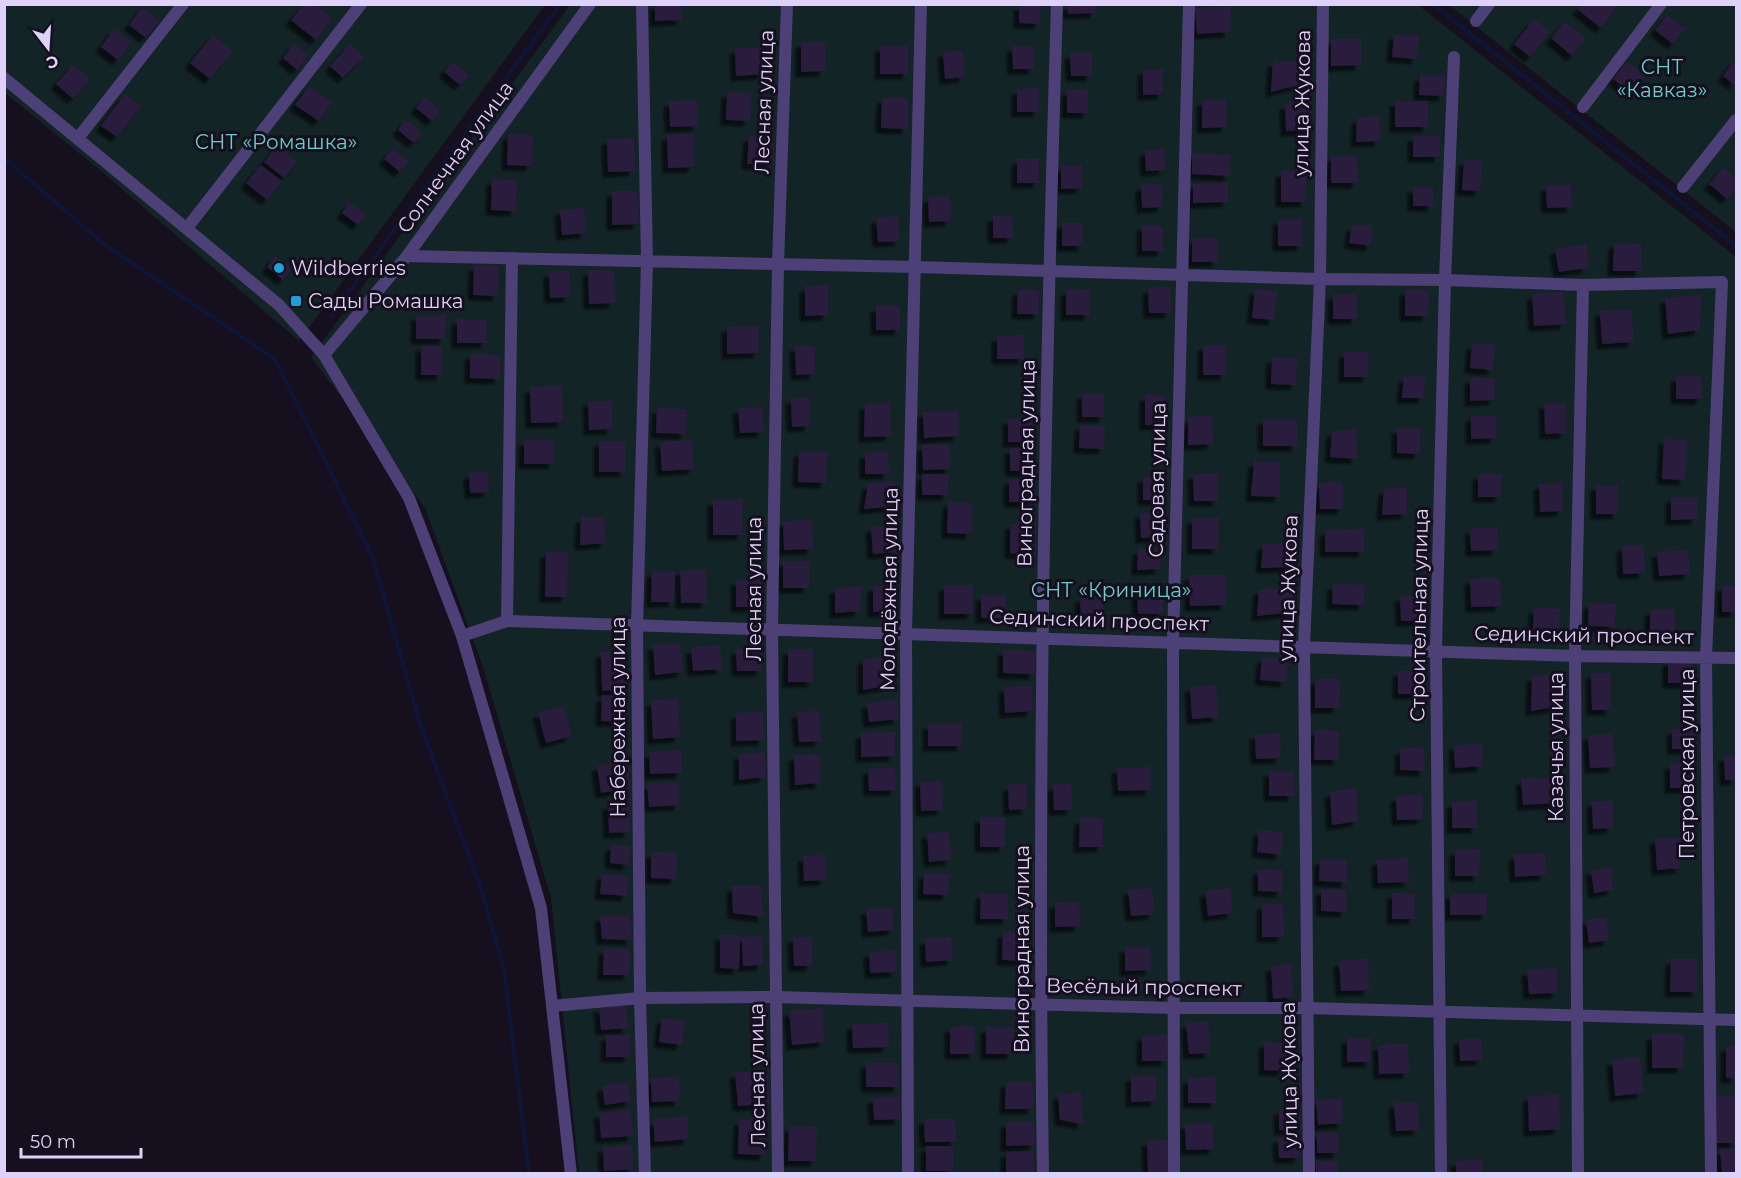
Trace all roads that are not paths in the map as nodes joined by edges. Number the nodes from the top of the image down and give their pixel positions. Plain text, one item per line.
1 (183, 4) edge
2 (361, 4) edge
3 (590, 4) edge
4 (642, 4) edge
5 (787, 4) edge
6 (921, 4) edge
7 (1057, 4) edge
8 (1189, 4) edge
9 (1323, 4) edge
10 (1489, 4) edge
11 (1661, 4) edge
12 (1476, 21) dead end
13 (1454, 57) dead end
14 (4, 78) edge
15 (1583, 107) dead end
16 (1737, 120) edge
17 (78, 138) junction
18 (1683, 187) dead end
19 (187, 228) junction
20 (407, 256) junction
21 (512, 258) junction
22 (647, 261) junction
23 (778, 264) junction
24 (916, 267) junction
25 (1049, 271) junction
26 (1182, 274) junction
27 (1320, 279) junction
28 (1445, 280) junction
29 (1583, 285) junction
30 (324, 355) junction
31 (507, 621) junction
32 (636, 626) junction
33 (772, 630) junction
34 (906, 633) junction
35 (462, 636) junction
36 (1041, 637) junction
37 (1173, 642) junction
38 (1304, 646) junction
39 (1436, 650) junction
40 (1575, 656) junction
41 (1706, 657) junction
42 (1737, 658) edge
43 (775, 997) junction
44 (639, 998) junction
45 (909, 1001) junction
46 (1041, 1004) junction
47 (552, 1006) junction
48 (1174, 1008) junction
49 (1307, 1008) junction
50 (1440, 1013) junction
51 (1577, 1015) junction
52 (1709, 1019) junction
53 (1737, 1020) edge
54 (570, 1173) edge
55 (645, 1173) edge
56 (778, 1173) edge
57 (908, 1173) edge
58 (1043, 1173) edge
59 (1174, 1173) edge
60 (1309, 1173) edge
61 (1441, 1173) edge
62 (1578, 1173) edge
63 (1711, 1173) edge

1 - 17 street
2 - 19 street
3 - 20 street, Солнечная улица
4 - 22 street, Набережная улица
5 - 23 street, Лесная улица
6 - 24 street, Молодёжная улица
7 - 25 street, Виноградная улица
8 - 26 street, Садовая улица
9 - 27 street, улица Жукова
10 - 12 street
11 - 15 street
13 - 28 street, Строительная улица
14 - 17 street
16 - 18 street
17 - 19 street
19 - 30 street
20 - 21 street
20 - 30 street, Солнечная улица
21 - 22 street
21 - 31 street
22 - 23 street
22 - 32 street, Набережная улица
23 - 24 street
23 - 33 street, Лесная улица
24 - 25 street
24 - 34 street, Молодёжная улица
25 - 26 street
25 - 36 street, Виноградная улица
26 - 27 street
26 - 37 street, Садовая улица
27 - 28 street
27 - 38 street, улица Жукова
28 - 29 street
28 - 39 street, Строительная улица
29 - 40 street, Казачья улица
29 - 41 street, Петровская улица
30 - 35 street
31 - 32 street, Сединский проспект
31 - 35 street, Сединский проспект
32 - 33 street, Сединский проспект
32 - 44 street, Набережная улица
33 - 34 street, Сединский проспект
33 - 43 street, Лесная улица
34 - 36 street, Сединский проспект
34 - 45 street, Молодёжная улица
35 - 47 street
36 - 37 street, Сединский проспект
36 - 46 street, Виноградная улица
37 - 38 street, Сединский проспект
37 - 48 street, Садовая улица
38 - 39 street, Сединский проспект
38 - 49 street, улица Жукова
39 - 40 street, Сединский проспект
39 - 50 street, Строительная улица
40 - 41 street, Сединский проспект
40 - 51 street, Казачья улица
41 - 42 street, Сединский проспект
41 - 52 street, Петровская улица
43 - 44 street, Весёлый проспект
43 - 45 street, Весёлый проспект
43 - 56 street, Лесная улица
44 - 47 street, Весёлый проспект
44 - 55 street, Набережная улица
45 - 46 street, Весёлый проспект
45 - 57 street, Молодёжная улица
46 - 48 street, Весёлый проспект
46 - 58 street, Виноградная улица
47 - 54 street
48 - 49 street, Весёлый проспект
48 - 59 street, Садовая улица
49 - 50 street, Весёлый проспект
49 - 60 street, улица Жукова
50 - 51 street, Весёлый проспект
50 - 61 street, Строительная улица
51 - 52 street, Весёлый проспект
51 - 62 street, Казачья улица
52 - 53 street, Весёлый проспект
52 - 63 street, Петровская улица

